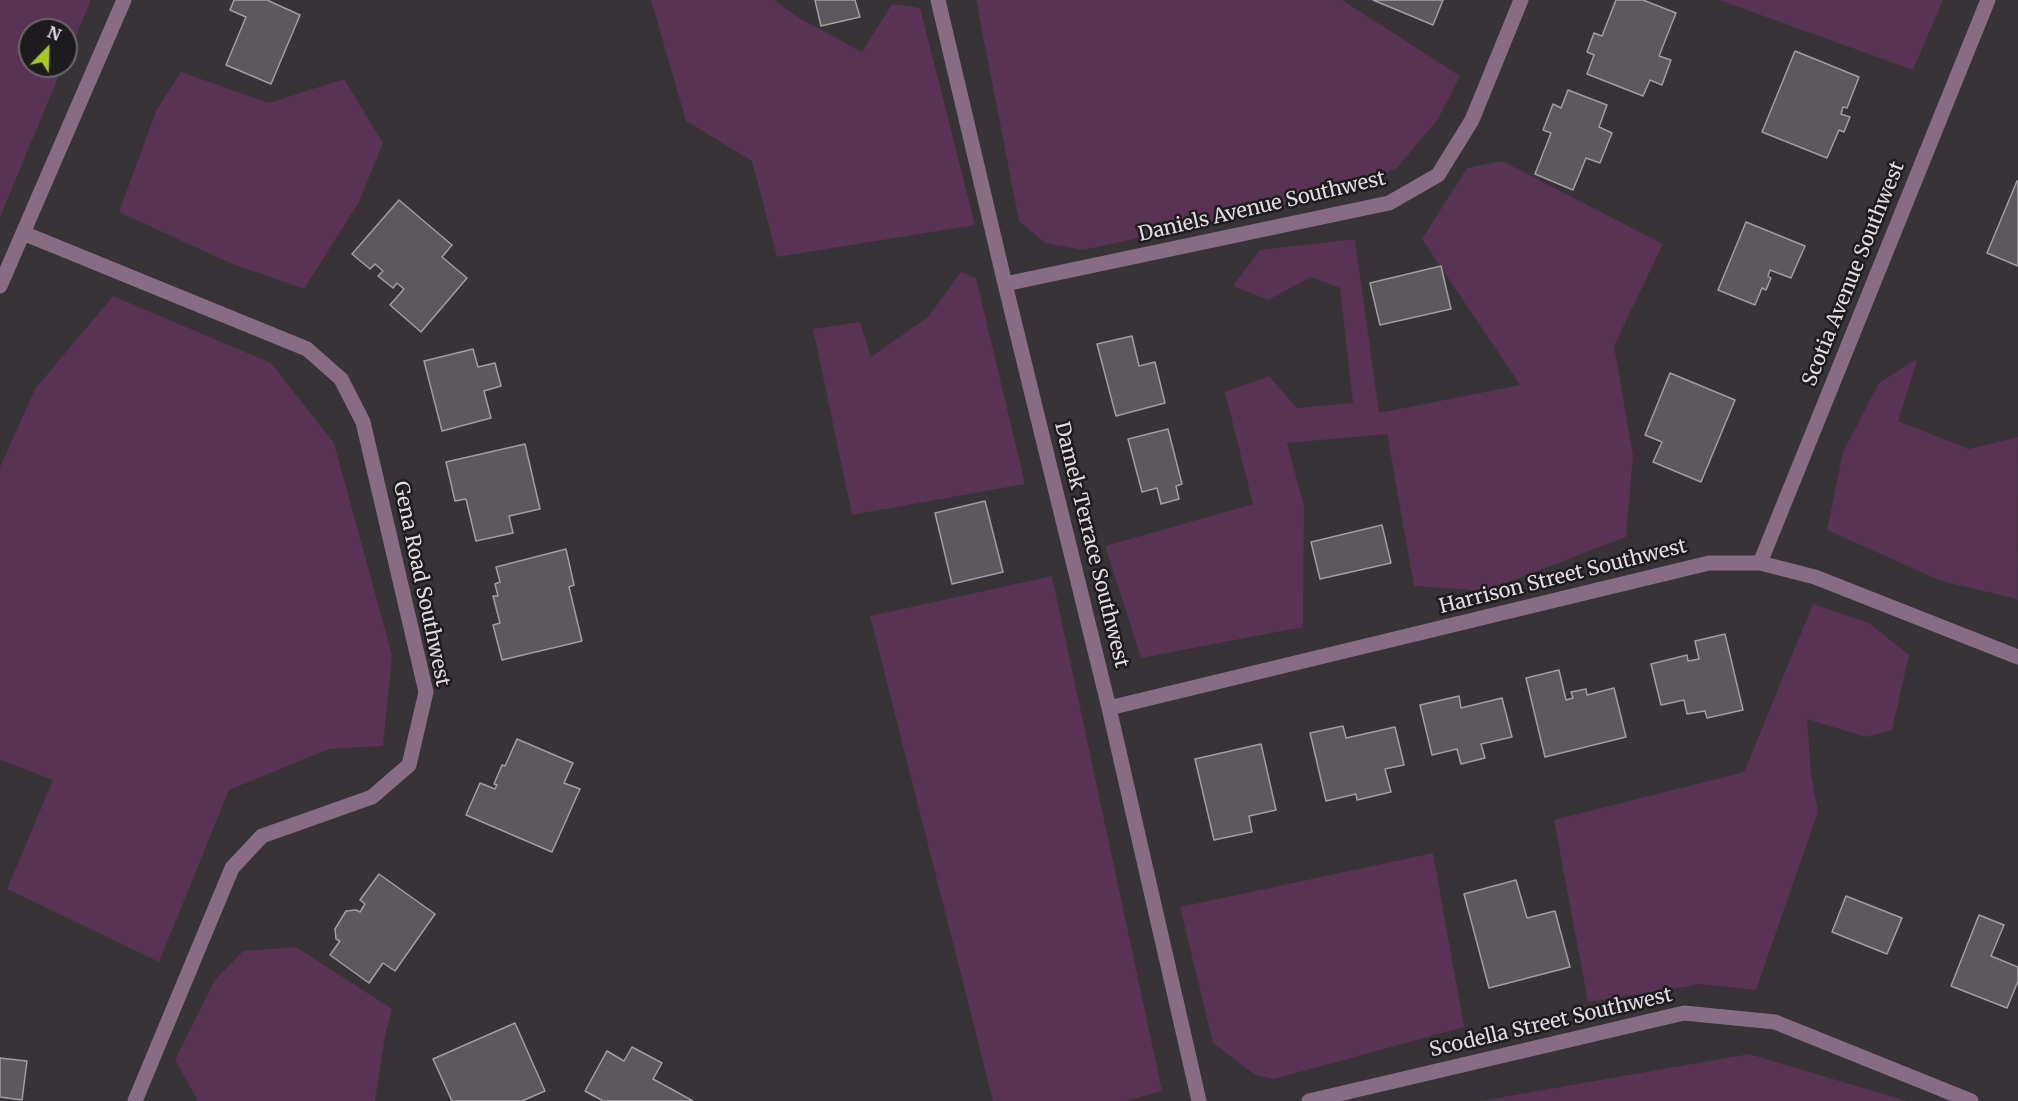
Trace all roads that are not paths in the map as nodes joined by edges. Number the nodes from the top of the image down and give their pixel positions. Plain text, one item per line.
1 (124, 0) edge
2 (939, 0) edge
3 (1521, 0) edge
4 (1988, 0) edge
5 (23, 233) junction
6 (1005, 284) junction
7 (0, 286) edge
8 (1760, 563) junction
9 (2018, 657) edge
10 (1109, 708) junction
11 (135, 1101) edge
12 (1199, 1101) edge
13 (1309, 1101) edge
14 (1971, 1101) edge

1 - 5 street
2 - 6 street, Damek Terrace Southwest
3 - 6 street, Daniels Avenue Southwest
4 - 8 street, Scotia Avenue Southwest
5 - 7 street
5 - 11 street, Gena Road Southwest
6 - 10 street, Damek Terrace Southwest
8 - 9 street, Harrison Street Southwest
8 - 10 street, Harrison Street Southwest
10 - 12 street, Damek Terrace Southwest
13 - 14 street, Scodella Street Southwest

